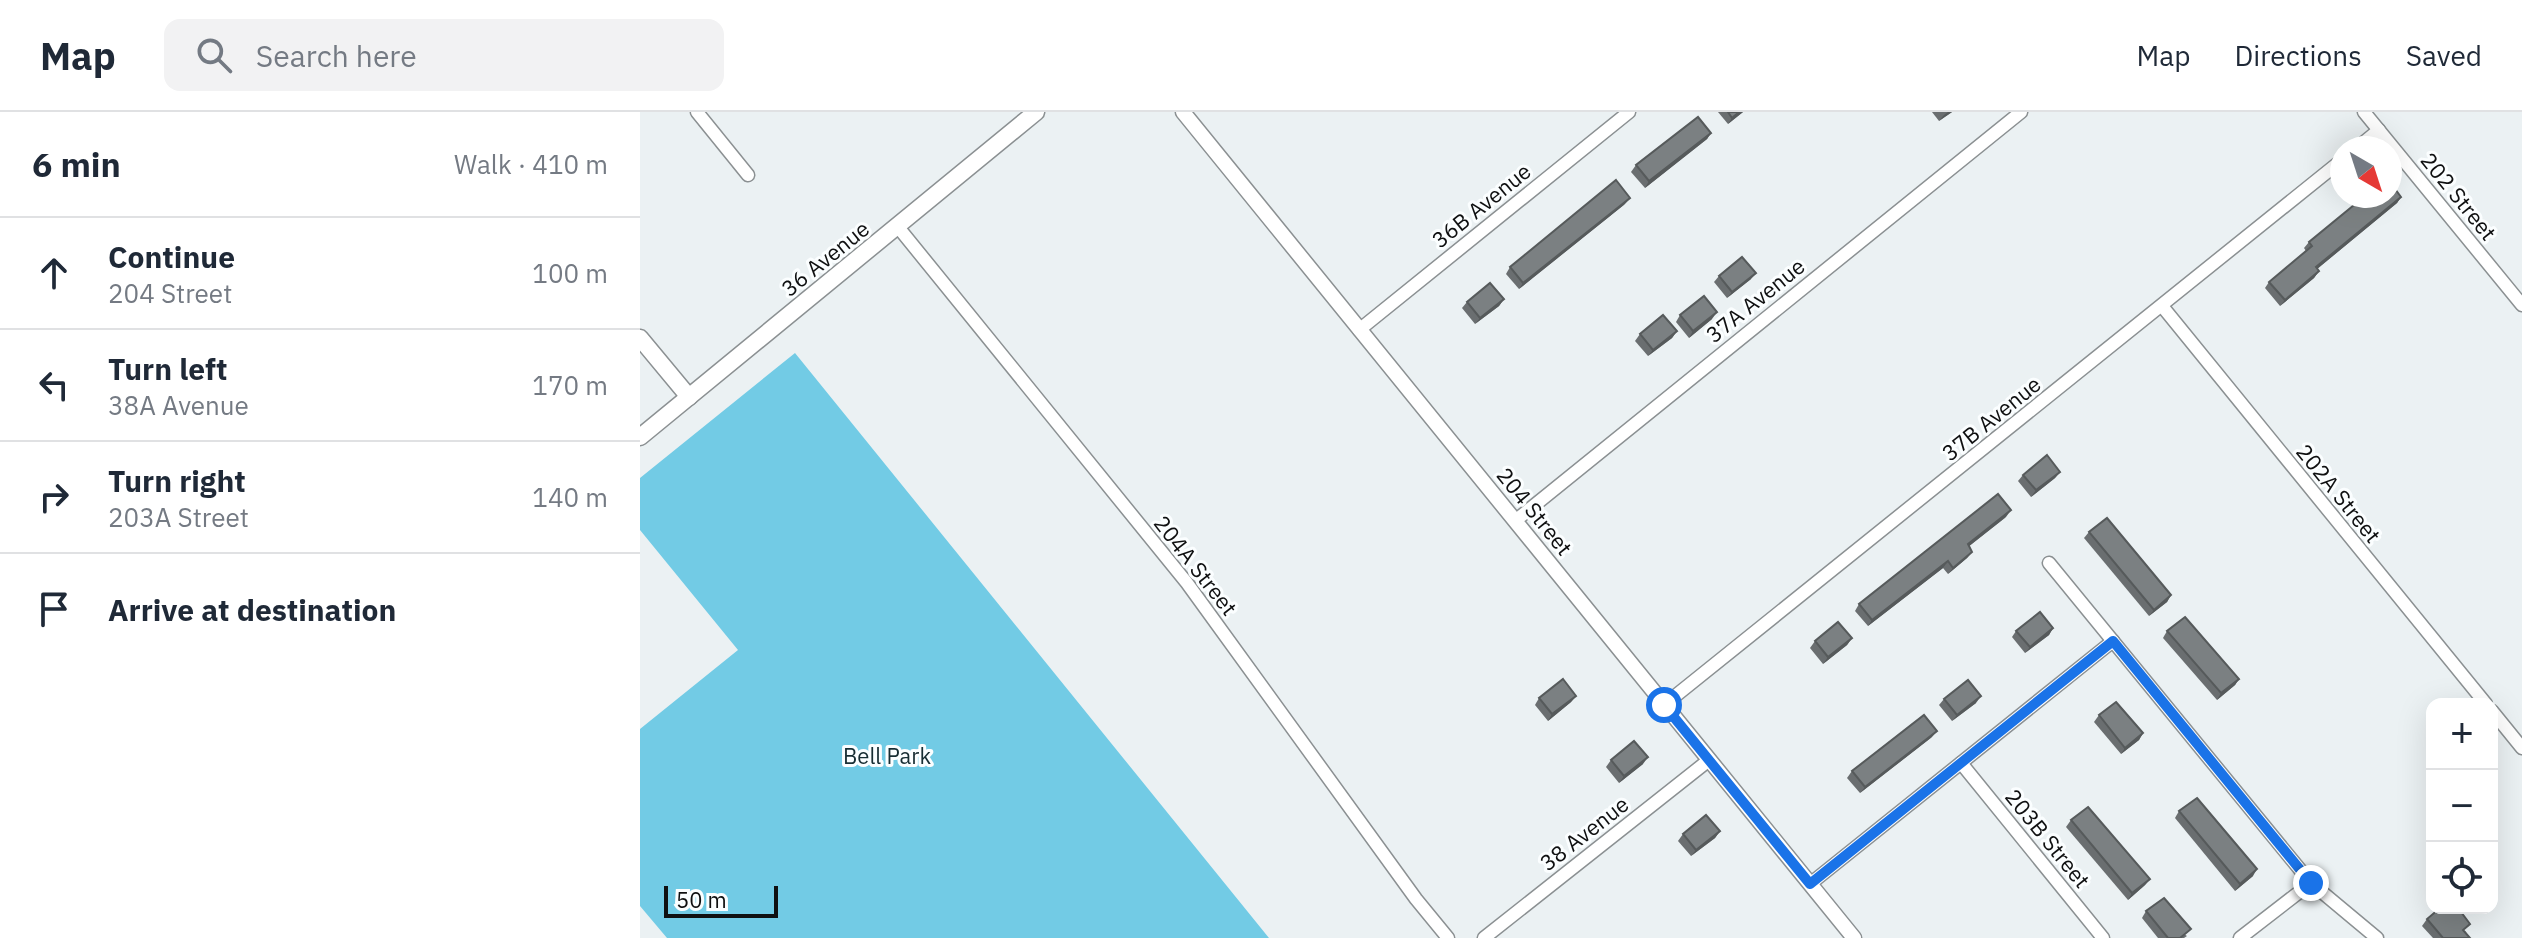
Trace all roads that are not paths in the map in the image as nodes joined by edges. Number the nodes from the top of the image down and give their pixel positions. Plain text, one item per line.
1 (697, 112) edge
2 (1036, 112) edge
3 (1183, 112) edge
4 (1629, 112) edge
5 (2021, 112) edge
6 (2364, 112) edge
7 (2379, 130) junction
8 (2372, 136) edge
9 (2330, 170) edge
10 (748, 175) dead end
11 (898, 227) junction
12 (2522, 305) edge
13 (2162, 306) junction
14 (1359, 330) junction
15 (640, 338) edge
16 (689, 397) junction
17 (640, 437) edge
18 (1515, 521) junction
19 (2049, 563) dead end
20 (2113, 641) junction
21 (2481, 698) edge
22 (1664, 705) junction
23 (2498, 718) edge
24 (2522, 748) edge
25 (1709, 760) junction
26 (1961, 763) junction
27 (2311, 883) junction
28 (1810, 884) junction
29 (1448, 938) edge
30 (1484, 938) edge
31 (1854, 938) edge
32 (2103, 938) edge
33 (2240, 938) edge
34 (2377, 938) edge

1 - 10 street
2 - 11 main road, 36 Avenue
3 - 14 street, 204 Street
4 - 14 street, 36B Avenue
5 - 18 street, 37A Avenue
6 - 7 street, 202 Street
7 - 8 street
7 - 12 street, 202 Street
9 - 13 street, 37B Avenue
11 - 16 main road, 36 Avenue
11 - 29 street, 204A Street
13 - 21 street, 202A Street
13 - 22 street, 37B Avenue
14 - 18 street, 204 Street
15 - 16 main road
16 - 17 main road, 36 Avenue
18 - 22 street, 204 Street
19 - 20 street
20 - 26 street
20 - 27 street
22 - 25 street, 204 Street
23 - 24 street
25 - 28 street, 204 Street
25 - 30 street, 38 Avenue
26 - 28 street
26 - 32 street, 203B Street
27 - 33 street
27 - 34 street
28 - 31 street, 204 Street

